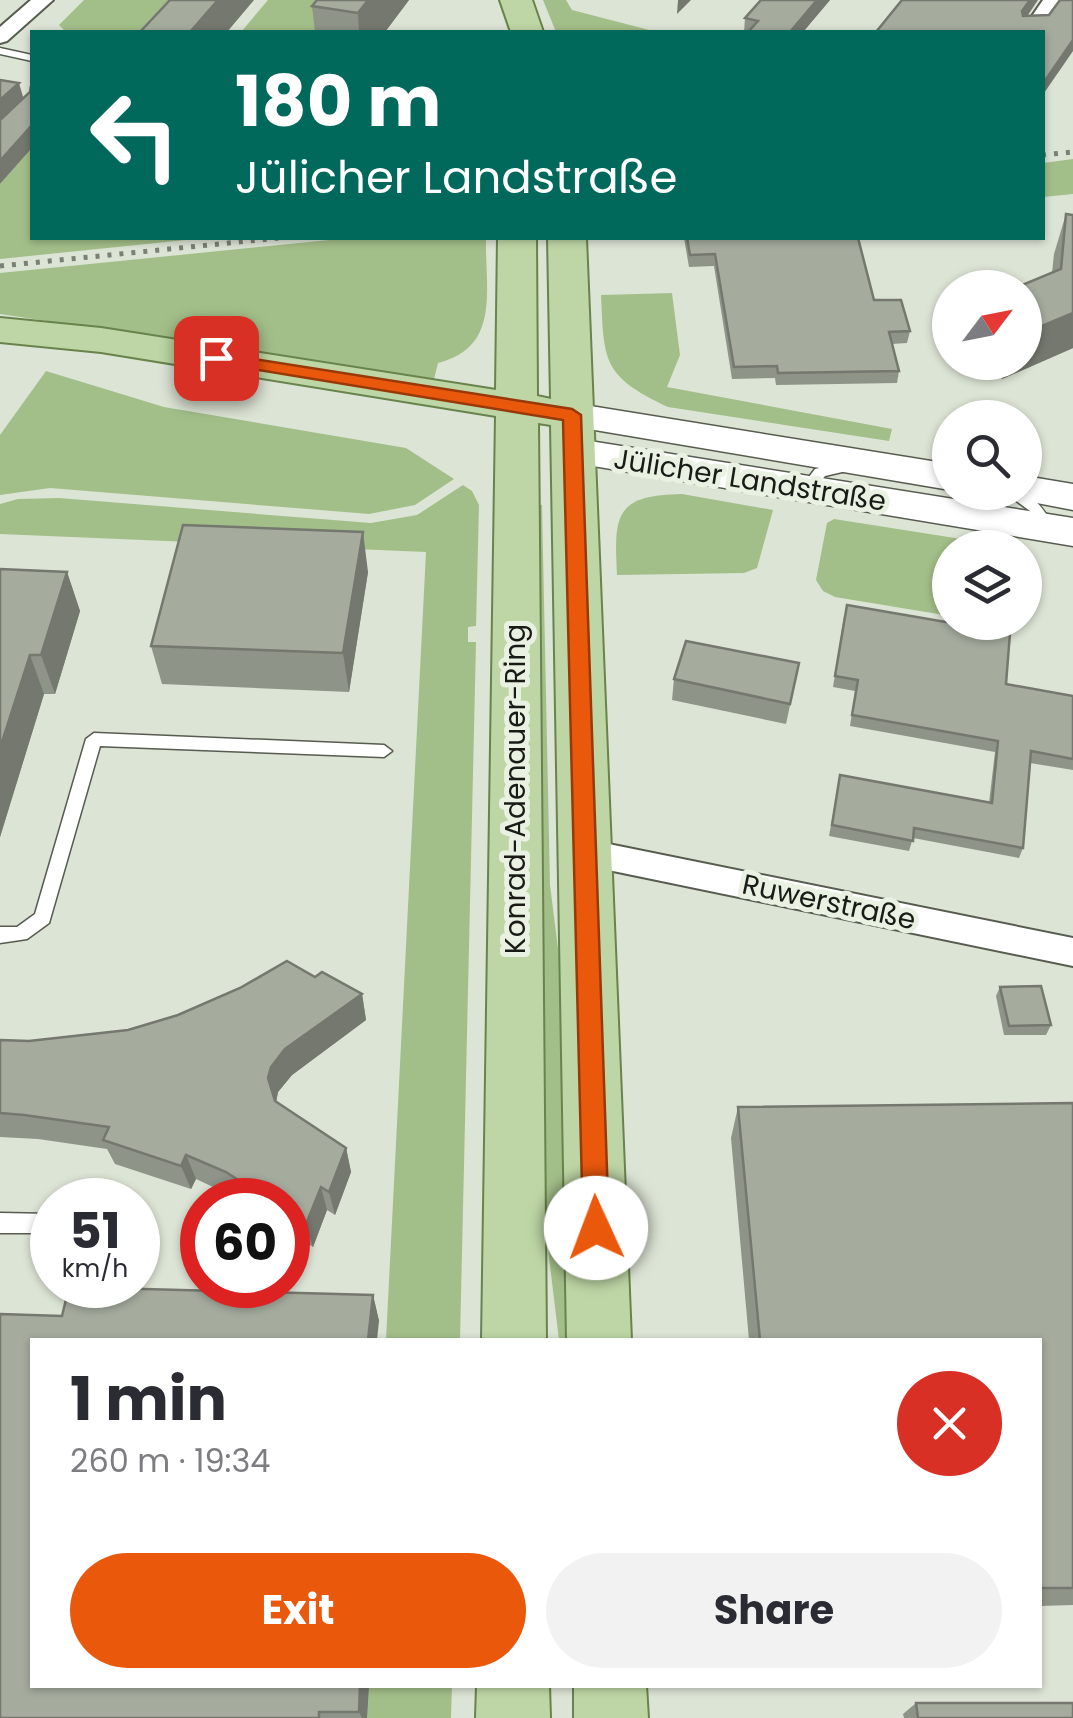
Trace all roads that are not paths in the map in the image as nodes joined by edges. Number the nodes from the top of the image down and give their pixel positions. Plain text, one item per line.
1 (43, 0) edge
2 (1053, 0) edge
3 (498, 12) edge
4 (524, 30) edge
5 (1033, 30) edge
6 (0, 37) edge
7 (0, 51) edge
8 (30, 58) edge
9 (518, 240) edge
10 (567, 240) edge
11 (10, 332) edge
12 (516, 424) junction
13 (572, 433) junction
14 (865, 463) junction
15 (932, 474) edge
16 (807, 489) junction
17 (1042, 492) edge
18 (1073, 497) edge
19 (1038, 510) edge
20 (1060, 530) edge
21 (384, 751) dead end
22 (584, 852) junction
23 (0, 935) edge
24 (1073, 954) edge
25 (0, 1223) edge
26 (30, 1224) edge
27 (514, 1338) edge
28 (599, 1338) edge
29 (513, 1688) edge
30 (610, 1688) edge
31 (513, 1718) edge
32 (611, 1718) edge

1 - 6 street
2 - 5 street
3 - 4 main road
7 - 8 lane
9 - 12 main road, Konrad-Adenauer-Ring
10 - 13 main road
11 - 12 main road, Jülicher Landstraße
12 - 13 main road, Jülicher Landstraße
12 - 27 main road, Konrad-Adenauer-Ring
13 - 14 main road, Jülicher Landstraße
13 - 16 main road, Jülicher Landstraße
13 - 22 main road
14 - 15 main road, Jülicher Landstraße
14 - 16 lane
16 - 20 main road, Jülicher Landstraße
17 - 18 main road
19 - 20 lane
21 - 23 lane
22 - 24 street, Ruwerstraße
22 - 28 main road
25 - 26 lane
29 - 31 main road
30 - 32 main road

